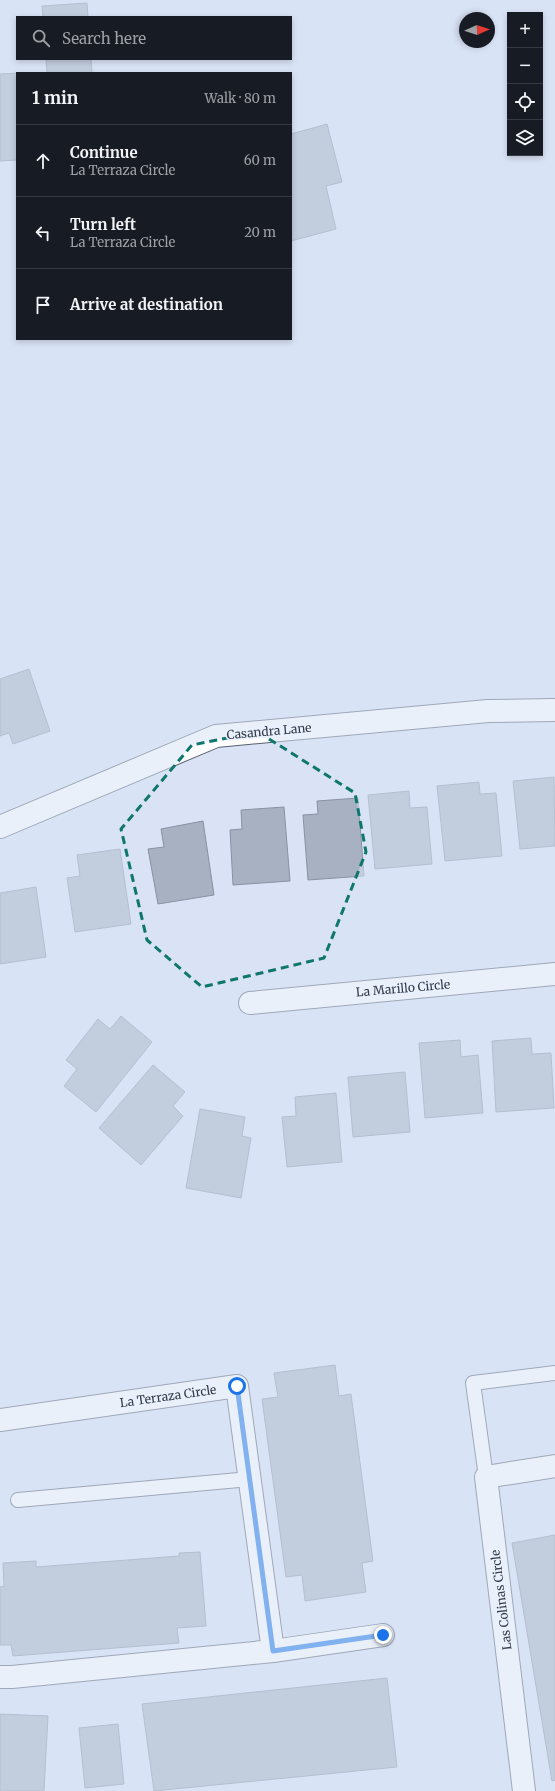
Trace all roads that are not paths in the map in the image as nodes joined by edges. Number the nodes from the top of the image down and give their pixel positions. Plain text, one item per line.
1 (555, 710) edge
2 (0, 827) edge
3 (555, 974) edge
4 (250, 1003) dead end
5 (555, 1373) edge
6 (0, 1420) edge
7 (555, 1466) edge
8 (486, 1477) junction
9 (250, 1479) junction
10 (18, 1500) dead end
11 (383, 1635) dead end
12 (273, 1651) junction
13 (0, 1677) edge
14 (524, 1791) edge

1 - 2 street, Casandra Lane
3 - 4 street, La Marillo Circle
5 - 8 lane
6 - 9 street, La Terraza Circle
7 - 8 street
8 - 14 street, Las Colinas Circle
9 - 10 lane
9 - 12 street, La Terraza Circle
11 - 12 street
12 - 13 street

